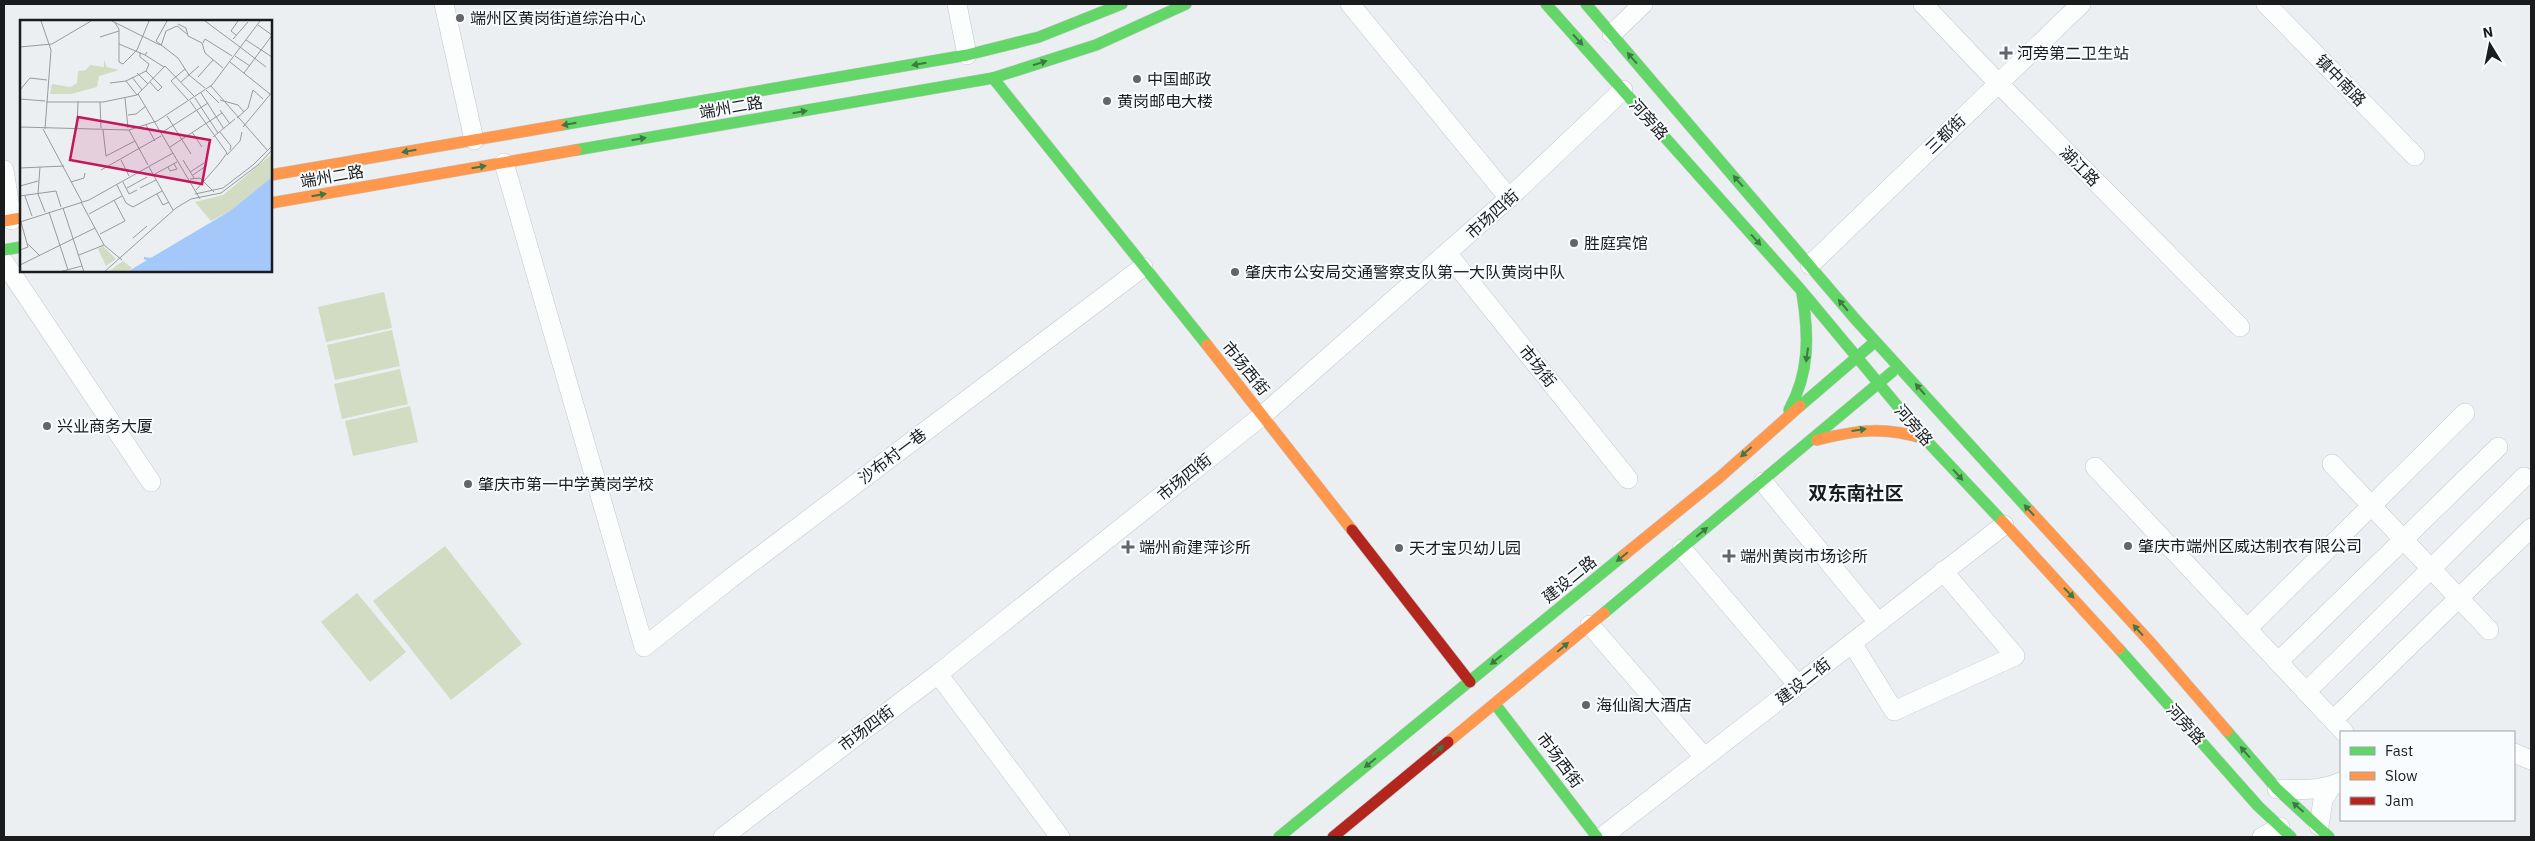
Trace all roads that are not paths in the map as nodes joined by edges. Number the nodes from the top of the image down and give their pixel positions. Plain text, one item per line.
1 (444, 4) edge
2 (957, 4) edge
3 (1122, 4) edge
4 (1186, 4) edge
5 (1350, 4) edge
6 (1546, 4) edge
7 (1586, 4) edge
8 (1643, 4) edge
9 (1923, 4) edge
10 (2081, 4) edge
11 (2266, 4) edge
12 (1612, 34) junction
13 (967, 56) junction
14 (993, 78) junction
15 (1998, 84) junction
16 (1623, 90) junction
17 (474, 140) junction
18 (2415, 156) dead end
19 (504, 163) junction
20 (4, 170) edge
21 (272, 175) edge
22 (1509, 198) junction
23 (272, 203) edge
24 (12, 220) edge
25 (20, 247) edge
26 (4, 250) edge
27 (1448, 253) junction
28 (4, 262) edge
29 (1810, 265) junction
30 (1143, 267) junction
31 (1801, 290) junction
32 (2240, 327) dead end
33 (1876, 341) junction
34 (1857, 357) junction
35 (1898, 366) junction
36 (1879, 383) junction
37 (2465, 413) dead end
38 (1263, 415) junction
39 (1782, 420) junction
40 (1925, 439) junction
41 (1811, 442) junction
42 (2498, 447) dead end
43 (2332, 464) dead end
44 (2095, 467) dead end
45 (1720, 477) junction
46 (2524, 477) dead end
47 (1628, 480) dead end
48 (150, 482) dead end
49 (1763, 482) junction
50 (1740, 501) junction
51 (2372, 506) junction
52 (2004, 524) junction
53 (2531, 528) edge
54 (2403, 540) junction
55 (1682, 549) junction
56 (2431, 569) junction
57 (1943, 571) junction
58 (2459, 598) junction
59 (1878, 622) junction
60 (1590, 625) junction
61 (2247, 629) junction
62 (2489, 630) dead end
63 (1852, 643) junction
64 (2278, 662) junction
65 (938, 674) junction
66 (1470, 682) junction
67 (1798, 685) junction
68 (2306, 692) junction
69 (1495, 704) junction
70 (2338, 726) edge
71 (2515, 753) edge
72 (1704, 758) junction
73 (2531, 760) edge
74 (2336, 784) edge
75 (2277, 789) junction
76 (2324, 831) edge
77 (2286, 832) edge
78 (723, 837) edge
79 (1060, 837) edge
80 (1279, 837) edge
81 (1333, 837) edge
82 (1597, 837) edge
83 (1602, 837) edge
84 (2262, 837) edge

1 - 17 street
2 - 13 street
3 - 13 street, 端州二路
14 -> 4 street, 端州二路
5 - 22 street
6 -> 16 street, 河旁路
7 - 12 street, 河旁路
8 - 12 street
9 - 15 street, 湖江路
10 - 15 street, 三都街
11 - 18 street, 镇中南路
29 -> 12 street, 河旁路
13 -> 17 street, 端州二路
19 -> 14 street, 端州二路
14 - 30 street, 市场西街
15 - 29 street, 三都街
15 - 32 street, 湖江路
16 - 22 street, 市场四街
16 -> 31 street, 河旁路
17 -> 21 street, 端州二路
23 -> 19 street, 端州二路
19 - 30 street, 沙布村一巷
20 - 24 street
22 - 27 street, 市场四街
25 - 26 street
27 - 38 street, 市场四街
27 - 47 street, 市场街
28 - 48 street
33 -> 29 street, 河旁路
30 - 38 street, 市场西街
31 - 34 street, 河旁路
31 -> 39 street
33 - 34 street, 建设二路
33 - 35 street, 河旁路
34 - 36 street, 河旁路
34 - 39 street, 建设二路
35 - 36 street
75 -> 35 street, 河旁路
36 - 40 street, 河旁路
36 - 41 street
37 - 51 street
38 - 65 street, 市场四街
38 - 66 street, 市场西街
39 -> 45 street, 建设二路
41 -> 40 street
40 -> 52 street, 河旁路
41 - 49 street
42 - 54 street
43 - 51 street
44 - 61 street
45 - 50 street
45 -> 66 street, 建设二路
46 - 56 street
49 - 50 street
49 - 59 street
55 -> 50 street
51 - 54 street
51 - 61 street
52 - 57 street, 建设二街
52 -> 77 street, 河旁路
53 - 58 street
54 - 56 street
54 - 64 street
55 - 60 street
55 - 67 street
56 - 58 street
56 - 68 street
57 - 59 street, 建设二街
57 - 63 street
58 - 62 street
58 - 70 street
59 - 63 street, 建设二街
69 -> 60 street
60 - 72 street
61 - 64 street
63 - 67 street, 建设二街
64 - 68 street
65 - 78 street, 市场四街
65 - 79 street
66 -> 80 street, 建设二路
67 - 72 street, 建设二街
68 - 70 street
81 -> 69 street
69 - 82 street, 市场西街
71 - 73 street
72 - 83 street, 建设二街
74 - 75 street
74 - 76 street, 河旁路
76 -> 75 street, 河旁路
77 - 84 street

